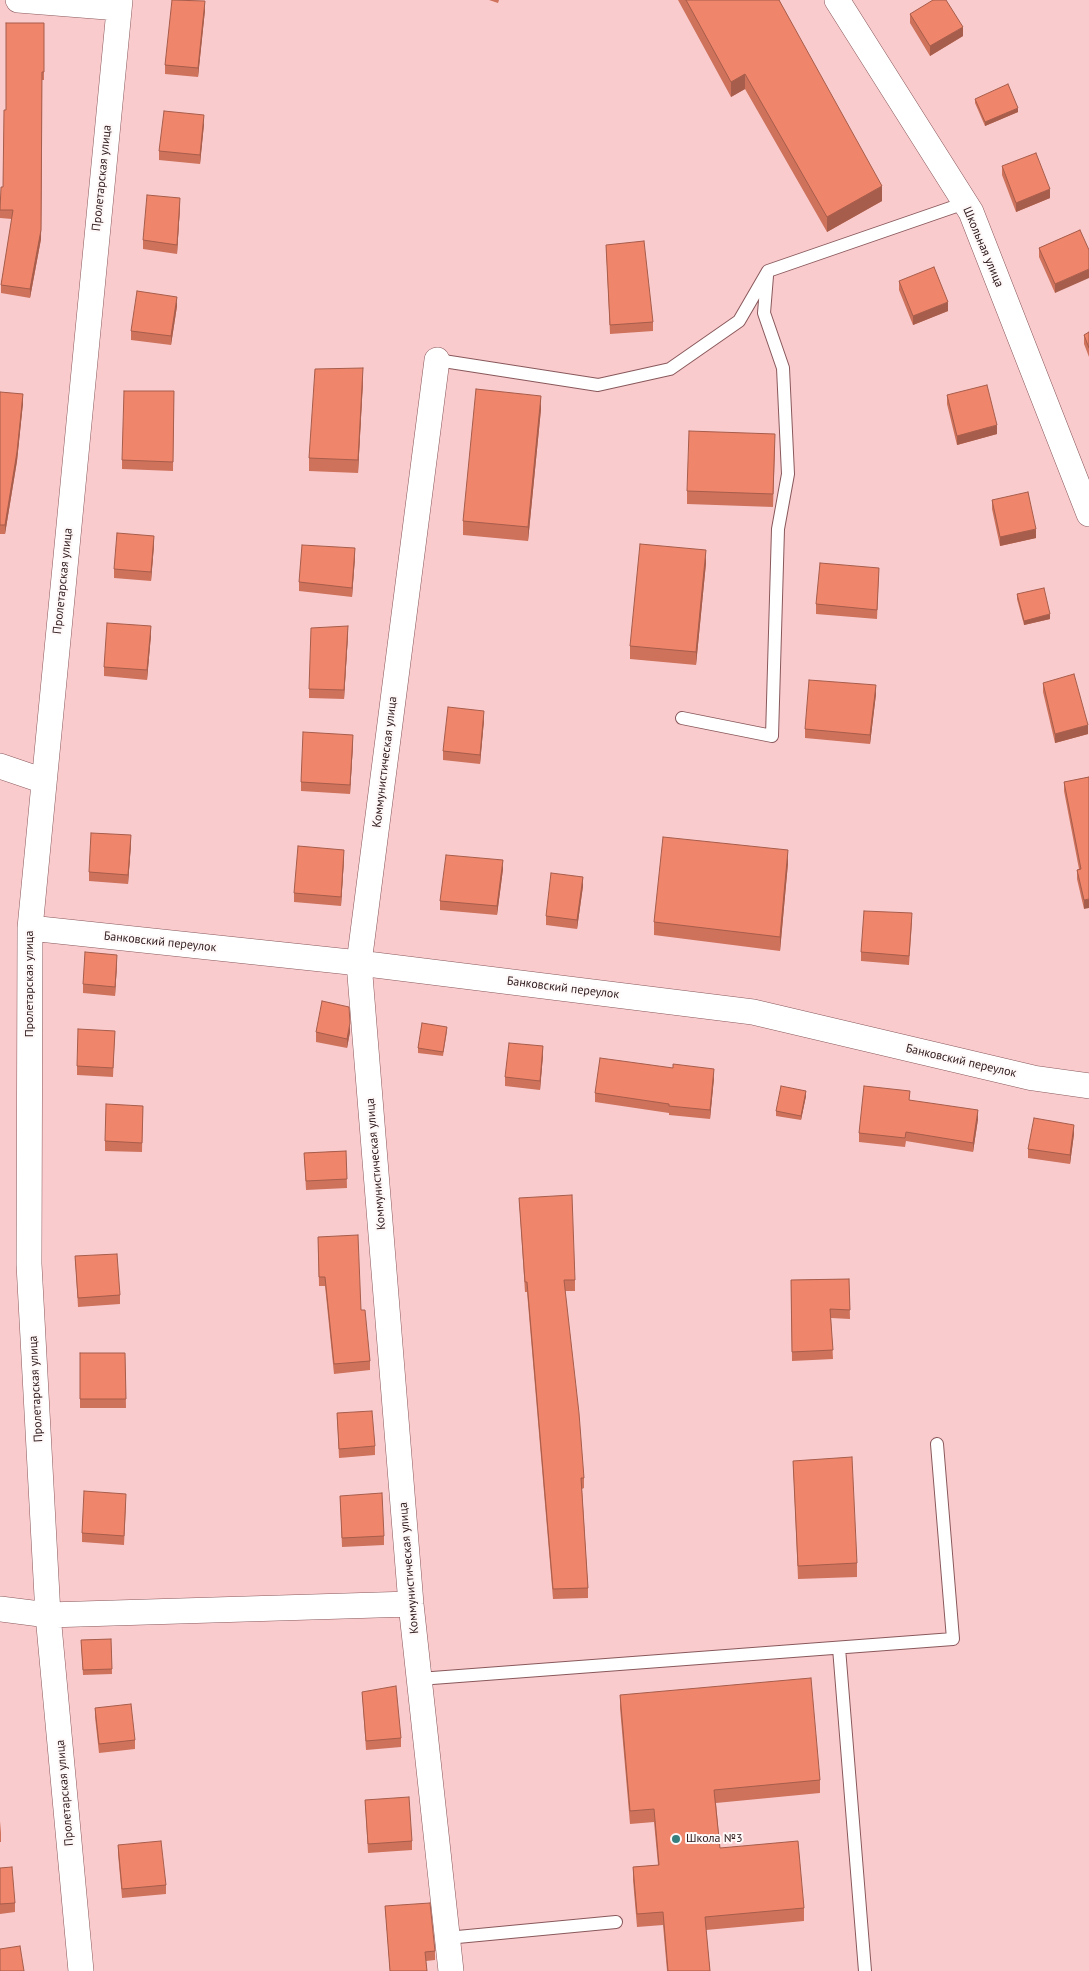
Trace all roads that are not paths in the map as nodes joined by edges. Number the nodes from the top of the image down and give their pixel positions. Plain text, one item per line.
1 (18, 0) edge
2 (837, 0) edge
3 (119, 4) edge
4 (965, 203) junction
5 (768, 271) junction
6 (437, 360) joint
7 (1089, 514) edge
8 (682, 718) dead end
9 (0, 766) edge
10 (44, 781) junction
11 (30, 928) junction
12 (359, 963) junction
13 (1089, 1086) edge
14 (937, 1444) dead end
15 (411, 1604) junction
16 (0, 1610) edge
17 (48, 1615) junction
18 (839, 1648) junction
19 (419, 1679) junction
20 (616, 1922) dead end
21 (447, 1938) junction
22 (82, 1971) edge
23 (451, 1971) edge
24 (865, 1971) edge

1 - 3 street
2 - 4 street, Школьная улица
3 - 10 street, Пролетарская улица
4 - 5 lane
4 - 7 street, Школьная улица
5 - 6 lane
5 - 8 lane
6 - 12 street, Коммунистическая улица
9 - 10 street
10 - 11 street, Пролетарская улица
11 - 12 street, Банковский переулок
11 - 17 street, Пролетарская улица
12 - 13 street, Банковский переулок
12 - 15 street, Коммунистическая улица
14 - 18 lane
15 - 17 street
15 - 19 street, Коммунистическая улица
16 - 17 street
17 - 22 street, Пролетарская улица
18 - 19 lane
18 - 24 lane
19 - 21 street, Коммунистическая улица
20 - 21 lane
21 - 23 street, Коммунистическая улица

